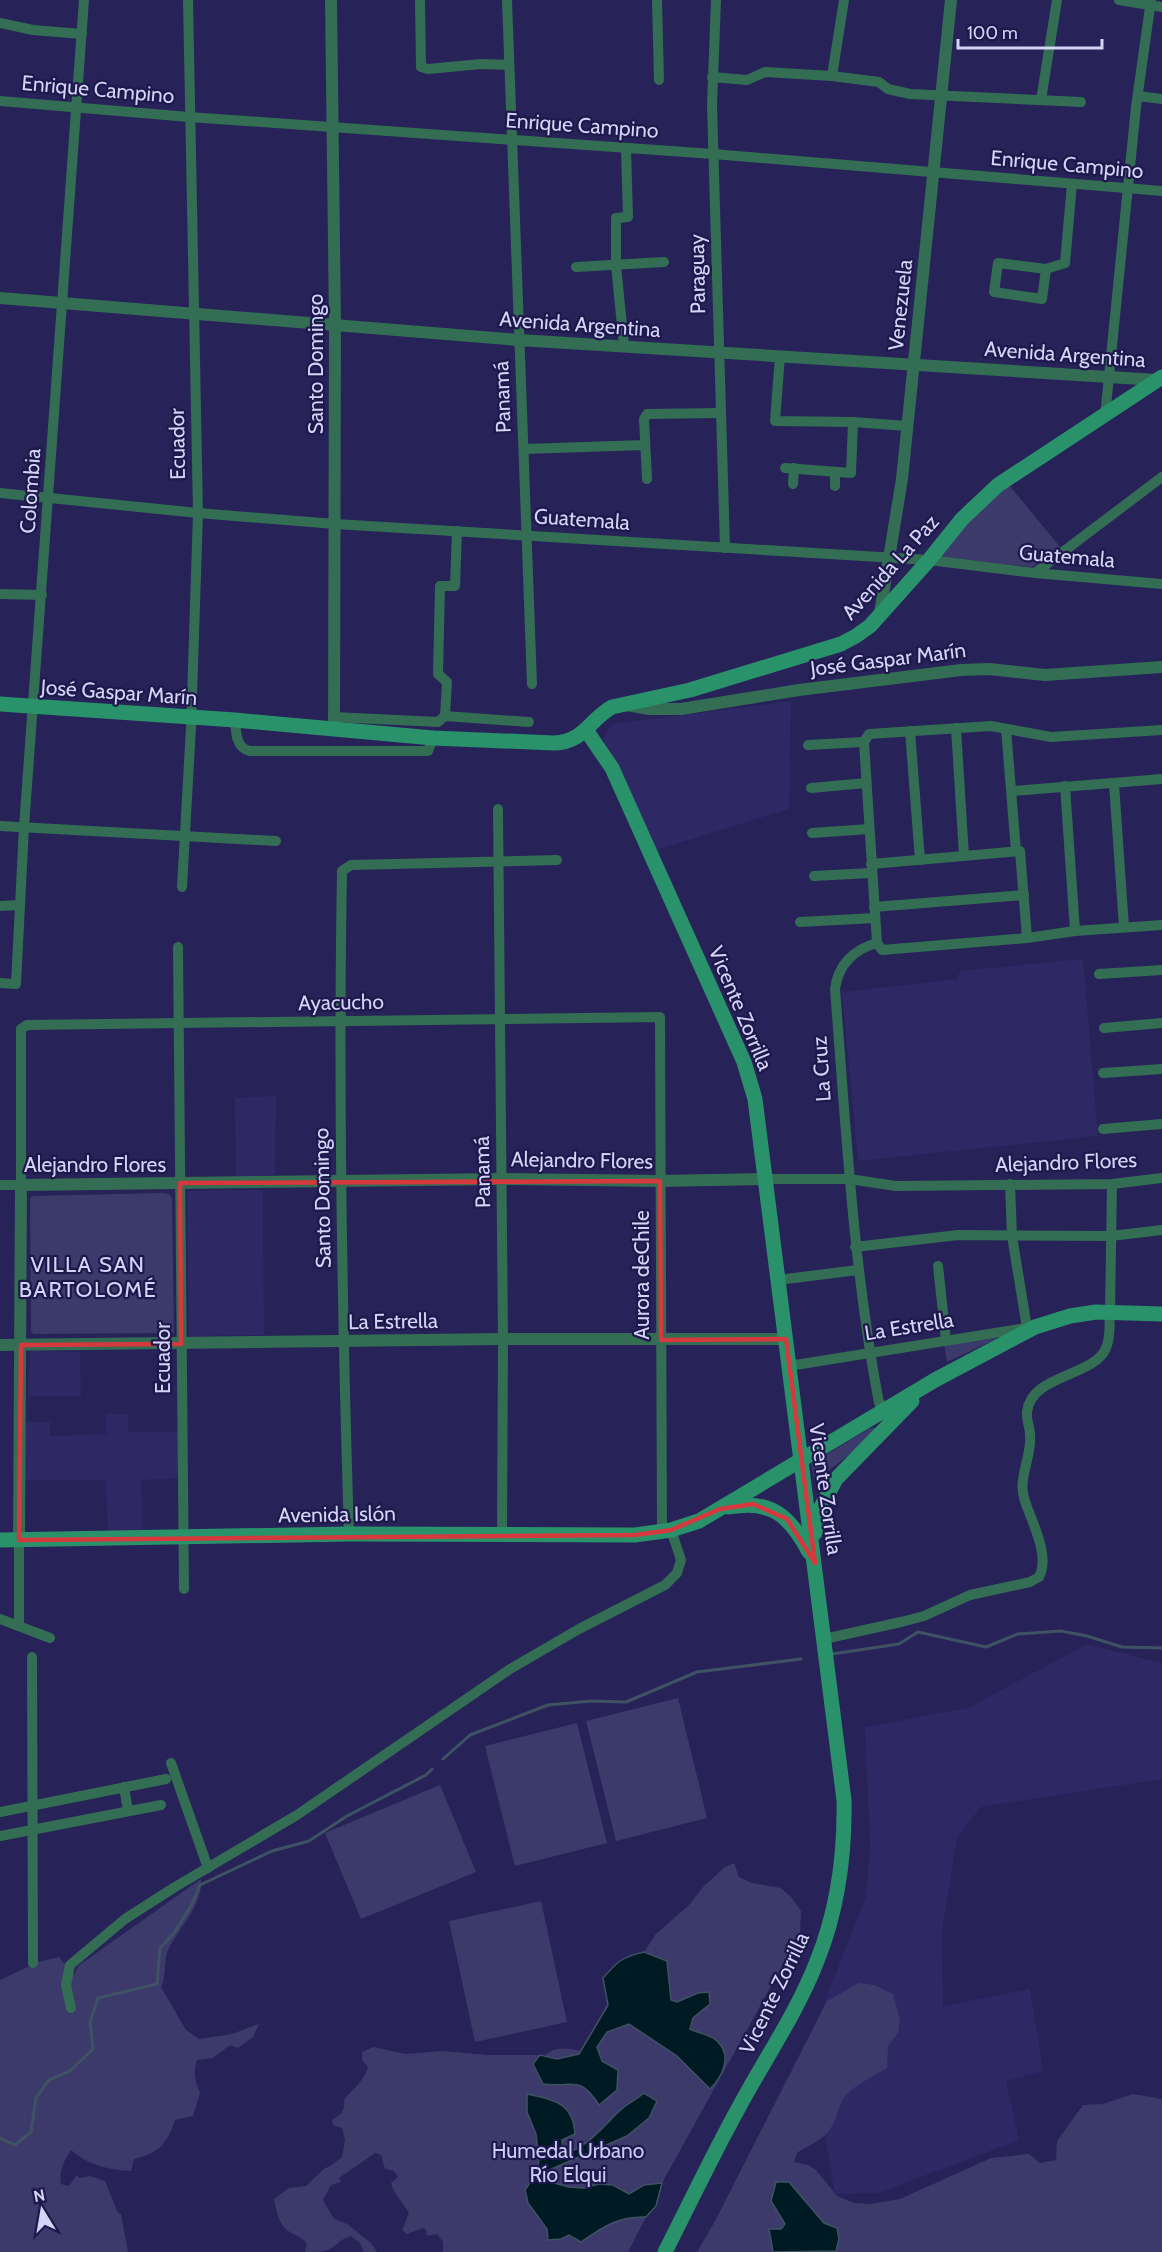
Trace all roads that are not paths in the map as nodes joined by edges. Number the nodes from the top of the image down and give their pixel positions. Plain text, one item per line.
1 (84, 0) edge
2 (188, 0) edge
3 (331, 0) edge
4 (420, 0) edge
5 (507, 0) edge
6 (657, 0) edge
7 (716, 0) edge
8 (844, 0) edge
9 (951, 0) edge
10 (1058, 0) edge
11 (1119, 0) edge
12 (1151, 3) edge
13 (1162, 7) edge
14 (0, 23) edge
15 (82, 34) junction
16 (509, 65) junction
17 (832, 76) junction
18 (712, 77) junction
19 (659, 80) dead end
20 (1138, 96) junction
21 (941, 97) junction
22 (1162, 99) edge
23 (0, 100) edge
24 (1041, 100) junction
25 (1080, 102) dead end
26 (77, 107) junction
27 (189, 117) junction
28 (332, 127) junction
29 (513, 140) junction
30 (626, 148) junction
31 (713, 154) junction
32 (934, 173) junction
33 (1072, 184) junction
34 (1129, 188) junction
35 (1162, 191) edge
36 (664, 262) dead end
37 (616, 265) junction
38 (576, 267) dead end
39 (1046, 269) junction
40 (0, 298) edge
41 (64, 303) junction
42 (193, 314) junction
43 (335, 325) junction
44 (519, 340) junction
45 (624, 346) junction
46 (718, 352) junction
47 (780, 356) junction
48 (914, 364) junction
49 (1108, 378) junction
50 (1160, 378) edge
51 (721, 413) junction
52 (1105, 416) junction
53 (853, 422) junction
54 (907, 426) junction
55 (645, 445) junction
56 (524, 448) junction
57 (835, 471) junction
58 (1162, 477) edge
59 (646, 479) dead end
60 (792, 484) dead end
61 (835, 486) dead end
62 (0, 493) edge
63 (49, 499) junction
64 (198, 513) junction
65 (335, 524) junction
66 (457, 531) junction
67 (526, 535) junction
68 (725, 548) junction
69 (890, 557) junction
70 (929, 560) junction
71 (1035, 573) junction
72 (1160, 582) edge
73 (0, 594) edge
74 (42, 595) junction
75 (880, 613) junction
76 (1162, 667) edge
77 (532, 684) dead end
78 (0, 704) edge
79 (620, 704) junction
80 (33, 707) junction
81 (446, 716) junction
82 (191, 717) junction
83 (235, 720) junction
84 (334, 722) junction
85 (529, 722) dead end
86 (956, 728) junction
87 (1006, 729) junction
88 (586, 730) junction
89 (1162, 730) edge
90 (910, 731) junction
91 (433, 738) junction
92 (864, 742) junction
93 (808, 745) dead end
94 (1162, 779) edge
95 (866, 783) junction
96 (1114, 784) junction
97 (1065, 786) junction
98 (811, 789) dead end
99 (1012, 791) junction
100 (498, 809) dead end
101 (0, 826) edge
102 (24, 827) junction
103 (869, 829) junction
104 (812, 833) dead end
105 (183, 836) junction
106 (276, 841) dead end
107 (1018, 851) junction
108 (964, 856) junction
109 (556, 860) dead end
110 (920, 860) junction
111 (498, 861) junction
112 (871, 868) junction
113 (814, 876) dead end
114 (182, 887) dead end
115 (1024, 895) junction
116 (20, 905) junction
117 (0, 906) edge
118 (875, 912) junction
119 (800, 922) dead end
120 (1162, 925) edge
121 (1124, 927) junction
122 (1075, 931) junction
123 (1027, 938) junction
124 (877, 943) junction
125 (178, 947) dead end
126 (1162, 969) edge
127 (1099, 974) dead end
128 (0, 983) edge
129 (660, 1017) joint
130 (500, 1020) junction
131 (339, 1022) junction
132 (1162, 1023) edge
133 (179, 1024) junction
134 (1104, 1028) dead end
135 (1162, 1069) edge
136 (1103, 1073) dead end
137 (1162, 1124) edge
138 (1103, 1129) dead end
139 (1162, 1178) edge
140 (502, 1179) junction
141 (765, 1179) junction
142 (849, 1179) junction
143 (341, 1180) junction
144 (660, 1181) junction
145 (180, 1183) junction
146 (1010, 1184) junction
147 (1112, 1184) junction
148 (0, 1185) edge
149 (21, 1185) junction
150 (1162, 1230) edge
151 (1012, 1236) junction
152 (1111, 1236) junction
153 (855, 1247) junction
154 (938, 1266) dead end
155 (858, 1270) junction
156 (778, 1280) junction
157 (1110, 1312) junction
158 (1162, 1314) edge
159 (1031, 1327) junction
160 (503, 1339) junction
161 (786, 1339) junction
162 (661, 1340) junction
163 (946, 1340) junction
164 (343, 1341) junction
165 (181, 1344) junction
166 (0, 1345) edge
167 (21, 1345) junction
168 (869, 1352) junction
169 (789, 1366) junction
170 (935, 1380) junction
171 (883, 1406) junction
172 (800, 1454) junction
173 (720, 1509) junction
174 (669, 1530) junction
175 (349, 1534) junction
176 (502, 1534) junction
177 (183, 1538) junction
178 (0, 1540) edge
179 (19, 1540) junction
180 (814, 1559) junction
181 (184, 1589) dead end
182 (0, 1619) edge
183 (19, 1626) junction
184 (50, 1638) dead end
185 (824, 1639) junction
186 (32, 1657) dead end
187 (171, 1763) dead end
188 (166, 1779) dead end
189 (124, 1787) junction
190 (31, 1805) junction
191 (160, 1806) dead end
192 (128, 1811) junction
193 (0, 1812) edge
194 (31, 1829) junction
195 (0, 1836) edge
196 (208, 1868) junction
197 (33, 1963) dead end
198 (71, 2008) dead end
199 (665, 2252) edge

1 - 15 street, Colombia
2 - 27 street, Ecuador
3 - 28 street, Santo Domingo
4 - 16 street
5 - 16 street, Panamá
6 - 19 street
7 - 18 street, Paraguay
8 - 17 street
9 - 21 street, Venezuela
10 - 24 street
11 - 12 street
12 - 13 street
12 - 20 street
14 - 15 street
15 - 26 street, Colombia
16 - 29 street, Panamá
17 - 18 street
17 - 21 street
18 - 31 street, Paraguay
20 - 22 street
20 - 34 street
21 - 24 street
21 - 32 street, Venezuela
23 - 26 street, Enrique Campino
24 - 25 street
26 - 27 street, Enrique Campino
26 - 41 street, Colombia
27 - 28 street, Enrique Campino
27 - 42 street, Ecuador
28 - 29 street, Enrique Campino
28 - 43 street, Santo Domingo
29 - 30 street, Enrique Campino
29 - 44 street, Panamá
30 - 31 street, Enrique Campino
30 - 37 street
31 - 32 street, Enrique Campino
31 - 46 street, Paraguay
32 - 33 street, Enrique Campino
32 - 48 street, Venezuela
33 - 34 street, Enrique Campino
33 - 39 street
34 - 35 street, Enrique Campino
34 - 49 street
36 - 37 street
37 - 38 street
37 - 45 street
39 - 39 street
40 - 41 street, Avenida Argentina
41 - 42 street, Avenida Argentina
41 - 63 street, Colombia
42 - 43 street, Avenida Argentina
42 - 64 street, Ecuador
43 - 44 street, Avenida Argentina
43 - 65 street, Santo Domingo
44 - 45 street, Avenida Argentina
44 - 56 street, Panamá
45 - 46 street, Avenida Argentina
46 - 47 street, Avenida Argentina
46 - 51 street, Paraguay
47 - 48 street, Avenida Argentina
47 - 53 street
48 - 49 street, Avenida Argentina
48 - 54 street, Venezuela
49 - 50 street, Avenida Argentina
49 - 52 street
50 - 52 main road, Avenida La Paz
51 - 55 street
51 - 68 street, Paraguay
52 - 70 main road, Avenida La Paz
53 - 54 street
53 - 57 street
54 - 69 street, Venezuela
55 - 56 street
55 - 59 street
56 - 67 street, Panamá
57 - 60 street
57 - 61 street
58 - 71 street
62 - 63 street, Guatemala
63 - 64 street, Guatemala
63 - 74 street, Colombia
64 - 65 street, Guatemala
64 - 82 street, Ecuador
65 - 66 street, Guatemala
65 - 84 street, Santo Domingo
66 - 67 street, Guatemala
66 - 81 street
67 - 68 street, Guatemala
67 - 77 street, Panamá
68 - 69 street, Guatemala
69 - 70 street, Guatemala
69 - 75 street, Venezuela
70 - 71 street, Guatemala
70 - 75 main road, Avenida La Paz
71 - 72 street, Guatemala
73 - 74 street
74 - 80 street, Colombia
75 - 79 main road, Avenida La Paz
76 - 79 street, José Gaspar Marín
78 - 80 main road, José Gaspar Marín
79 - 88 main road, Avenida La Paz
80 - 82 main road, José Gaspar Marín
80 - 102 street, Colombia
81 - 84 street
81 - 85 street
82 - 83 main road, José Gaspar Marín
82 - 105 street, Ecuador
83 - 84 main road, José Gaspar Marín
83 - 91 street
84 - 91 main road, José Gaspar Marín
86 - 87 street
86 - 90 street
86 - 108 street
87 - 89 street
87 - 99 street
88 - 91 main road, José Gaspar Marín
88 - 141 main road, Vicente Zorrilla
90 - 92 street
90 - 110 street
92 - 93 street
92 - 95 street
94 - 96 street
95 - 98 street
95 - 103 street
96 - 97 street
96 - 121 street
97 - 99 street
97 - 122 street
99 - 107 street
100 - 111 street, Panamá
101 - 102 street
102 - 105 street
102 - 116 street, Colombia
103 - 104 street
103 - 112 street
105 - 106 street
105 - 114 street, Ecuador
107 - 108 street
107 - 115 street
108 - 110 street
109 - 111 street
110 - 112 street
111 - 130 street, Panamá
111 - 131 street, Santo Domingo
112 - 113 street
112 - 118 street
115 - 118 street
115 - 123 street
116 - 117 street
116 - 128 street, Colombia
118 - 119 street
118 - 124 street
120 - 121 street
121 - 122 street
122 - 123 street
123 - 124 street
124 - 142 street, La Cruz
125 - 133 street, Ecuador
126 - 127 street
129 - 130 street, Ayacucho
129 - 144 street, Aurora deChile
130 - 131 street, Ayacucho
130 - 140 street, Panamá
131 - 133 street, Ayacucho
131 - 143 street, Santo Domingo
132 - 134 street
133 - 145 street, Ecuador
133 - 149 street, Ayacucho
135 - 136 street
137 - 138 street
139 - 147 street, Alejandro Flores
140 - 143 street, Alejandro Flores
140 - 144 street, Alejandro Flores
140 - 160 street, Panamá
141 - 142 street, Alejandro Flores
141 - 144 street, Alejandro Flores
141 - 156 main road, Vicente Zorrilla
142 - 146 street, Alejandro Flores
142 - 153 street, La Cruz
143 - 145 street, Alejandro Flores
143 - 164 street, Santo Domingo
144 - 162 street, Aurora deChile
145 - 149 street, Alejandro Flores
145 - 165 street, Ecuador
146 - 147 street, Alejandro Flores
146 - 151 street
147 - 152 street
148 - 149 street, Alejandro Flores
149 - 167 street
150 - 152 street
151 - 152 street
151 - 153 street
151 - 159 street
152 - 157 street
153 - 155 street, La Cruz
154 - 163 street
155 - 156 street
155 - 168 street, La Cruz
156 - 161 main road, Vicente Zorrilla
157 - 158 main road, Avenida Islón
157 - 159 main road, Avenida Islón
157 - 185 street
159 - 163 street, La Estrella
159 - 170 main road, Avenida Islón
160 - 162 street, La Estrella
160 - 164 street, La Estrella
160 - 176 street, Panamá
161 - 162 street, La Estrella
161 - 169 main road, Vicente Zorrilla
162 - 174 street, Aurora deChile
163 - 168 street, La Estrella
164 - 165 street, La Estrella
164 - 175 street, Santo Domingo
165 - 167 street, La Estrella
165 - 177 street, Ecuador
166 - 167 street, La Estrella
167 - 179 street
168 - 169 street, La Estrella
168 - 171 street, La Cruz
169 - 172 main road, Vicente Zorrilla
170 - 171 main road, Avenida Islón
170 - 180 main road
171 - 172 main road, Avenida Islón
172 - 173 main road, Avenida Islón
172 - 174 main road, Avenida Islón
172 - 180 main road, Vicente Zorrilla
173 - 174 main road, Avenida Islón
173 - 180 main road
174 - 176 main road, Avenida Islón
174 - 196 street, Aurora deChile
175 - 176 main road, Avenida Islón
175 - 177 main road, Avenida Islón
177 - 179 main road, Avenida Islón
177 - 181 street, Ecuador
178 - 179 main road, Avenida Islón
179 - 183 street
180 - 185 main road, Vicente Zorrilla
182 - 183 street
183 - 184 street
185 - 199 main road, Vicente Zorrilla
186 - 190 street
187 - 196 street
188 - 189 street
189 - 190 street
189 - 192 street
190 - 193 street
190 - 194 street
191 - 192 street
192 - 194 street
194 - 195 street
194 - 197 street
196 - 198 street

